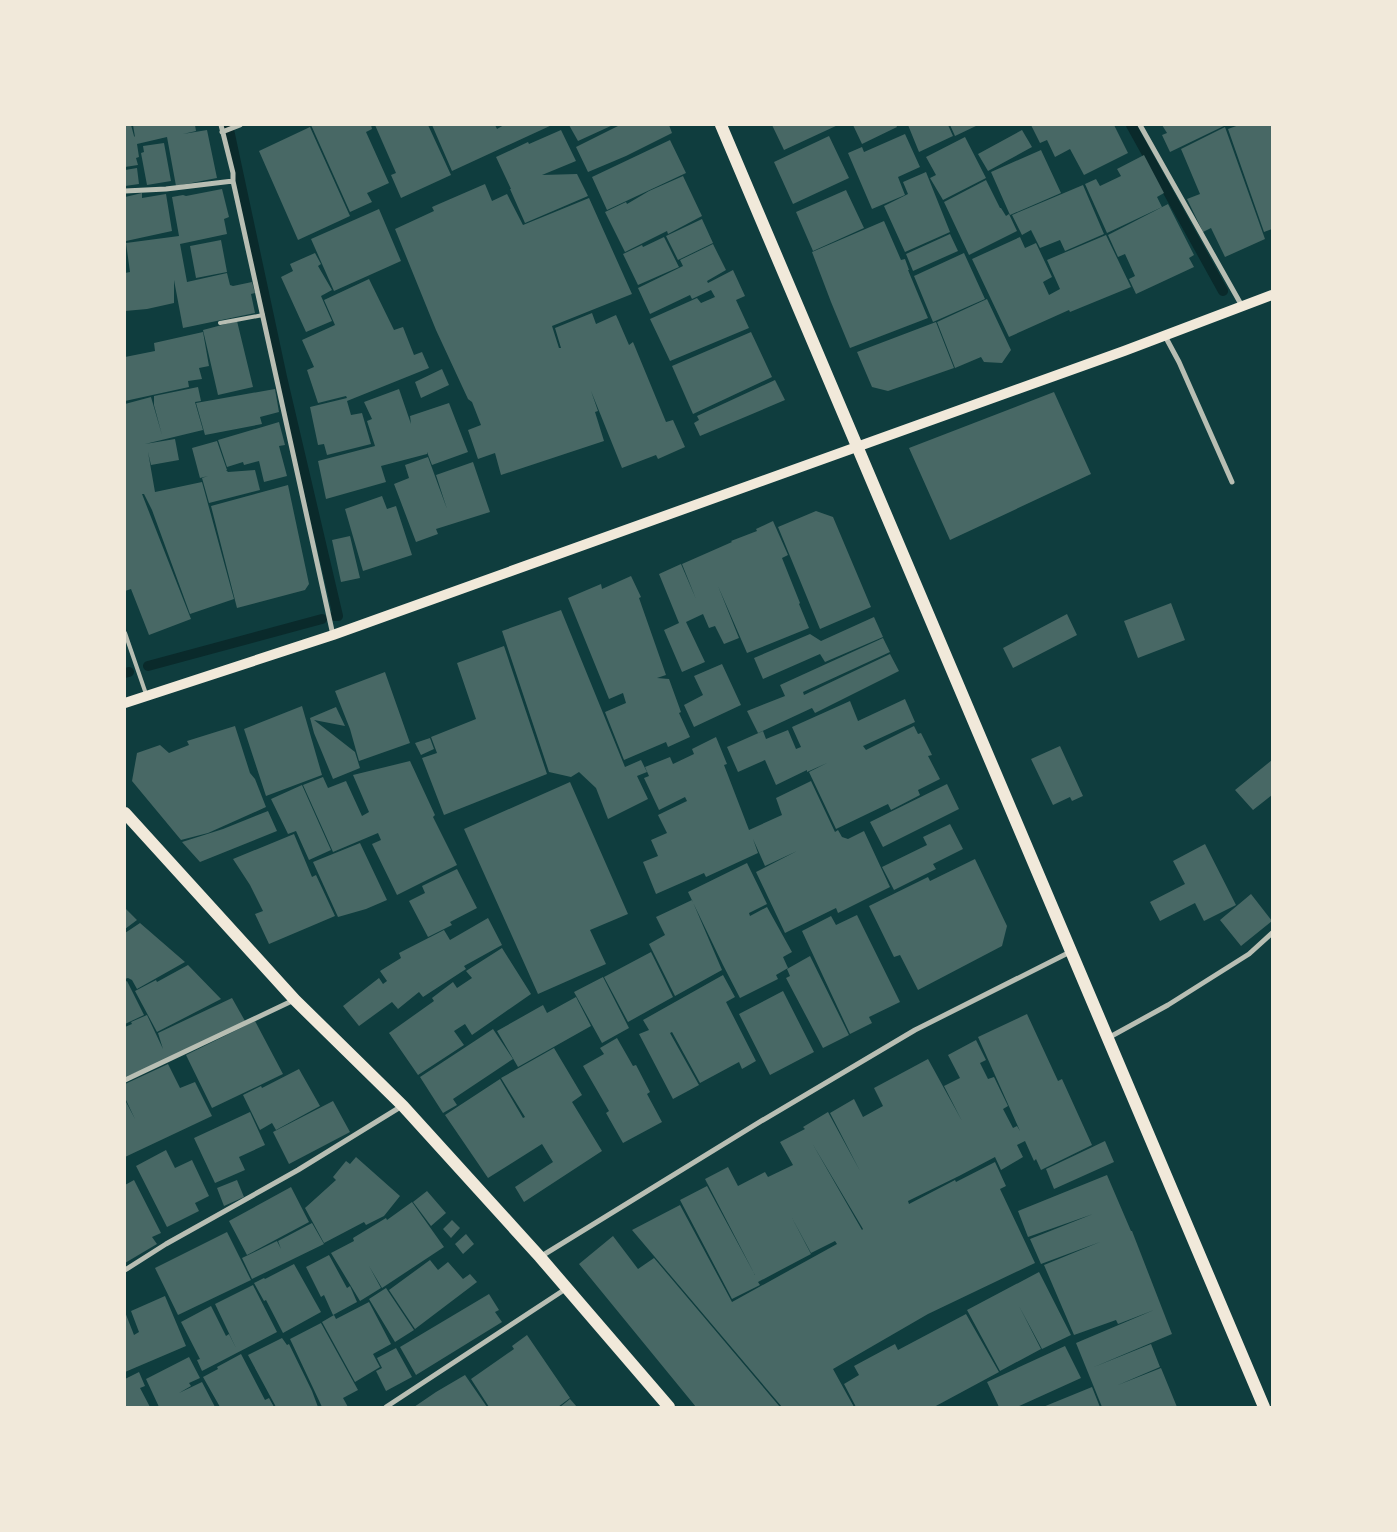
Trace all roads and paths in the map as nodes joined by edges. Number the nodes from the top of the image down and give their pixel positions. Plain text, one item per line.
1 (221, 125) edge
2 (240, 125) edge
3 (721, 125) edge
4 (1140, 125) edge
5 (227, 130) junction
6 (233, 181) junction
7 (125, 190) edge
8 (1272, 295) edge
9 (1242, 306) junction
10 (263, 316) junction
11 (220, 323) dead end
12 (1164, 336) junction
13 (857, 446) junction
14 (1232, 482) dead end
15 (125, 633) edge
16 (333, 635) junction
17 (147, 696) junction
18 (125, 703) edge
19 (125, 813) edge
20 (1272, 932) edge
21 (1072, 952) junction
22 (295, 1000) junction
23 (1108, 1038) junction
24 (125, 1080) edge
25 (403, 1106) junction
26 (540, 1257) junction
27 (125, 1270) edge
28 (567, 1288) junction
29 (386, 1407) edge
30 (669, 1407) edge
31 (1264, 1407) edge

1 - 5 street
2 - 5 street
3 - 13 main road
4 - 9 street
5 - 6 street
6 - 7 street
6 - 10 street
8 - 9 main road
9 - 12 main road
10 - 11 lane
10 - 16 street
12 - 13 main road
12 - 14 street
13 - 16 main road
13 - 21 main road
15 - 17 lane
16 - 17 main road
17 - 18 main road
19 - 22 main road
20 - 23 street
21 - 23 main road
21 - 26 street
22 - 24 street
22 - 25 main road
23 - 31 main road
25 - 26 main road
25 - 27 street
26 - 28 main road
28 - 29 street
28 - 30 main road

